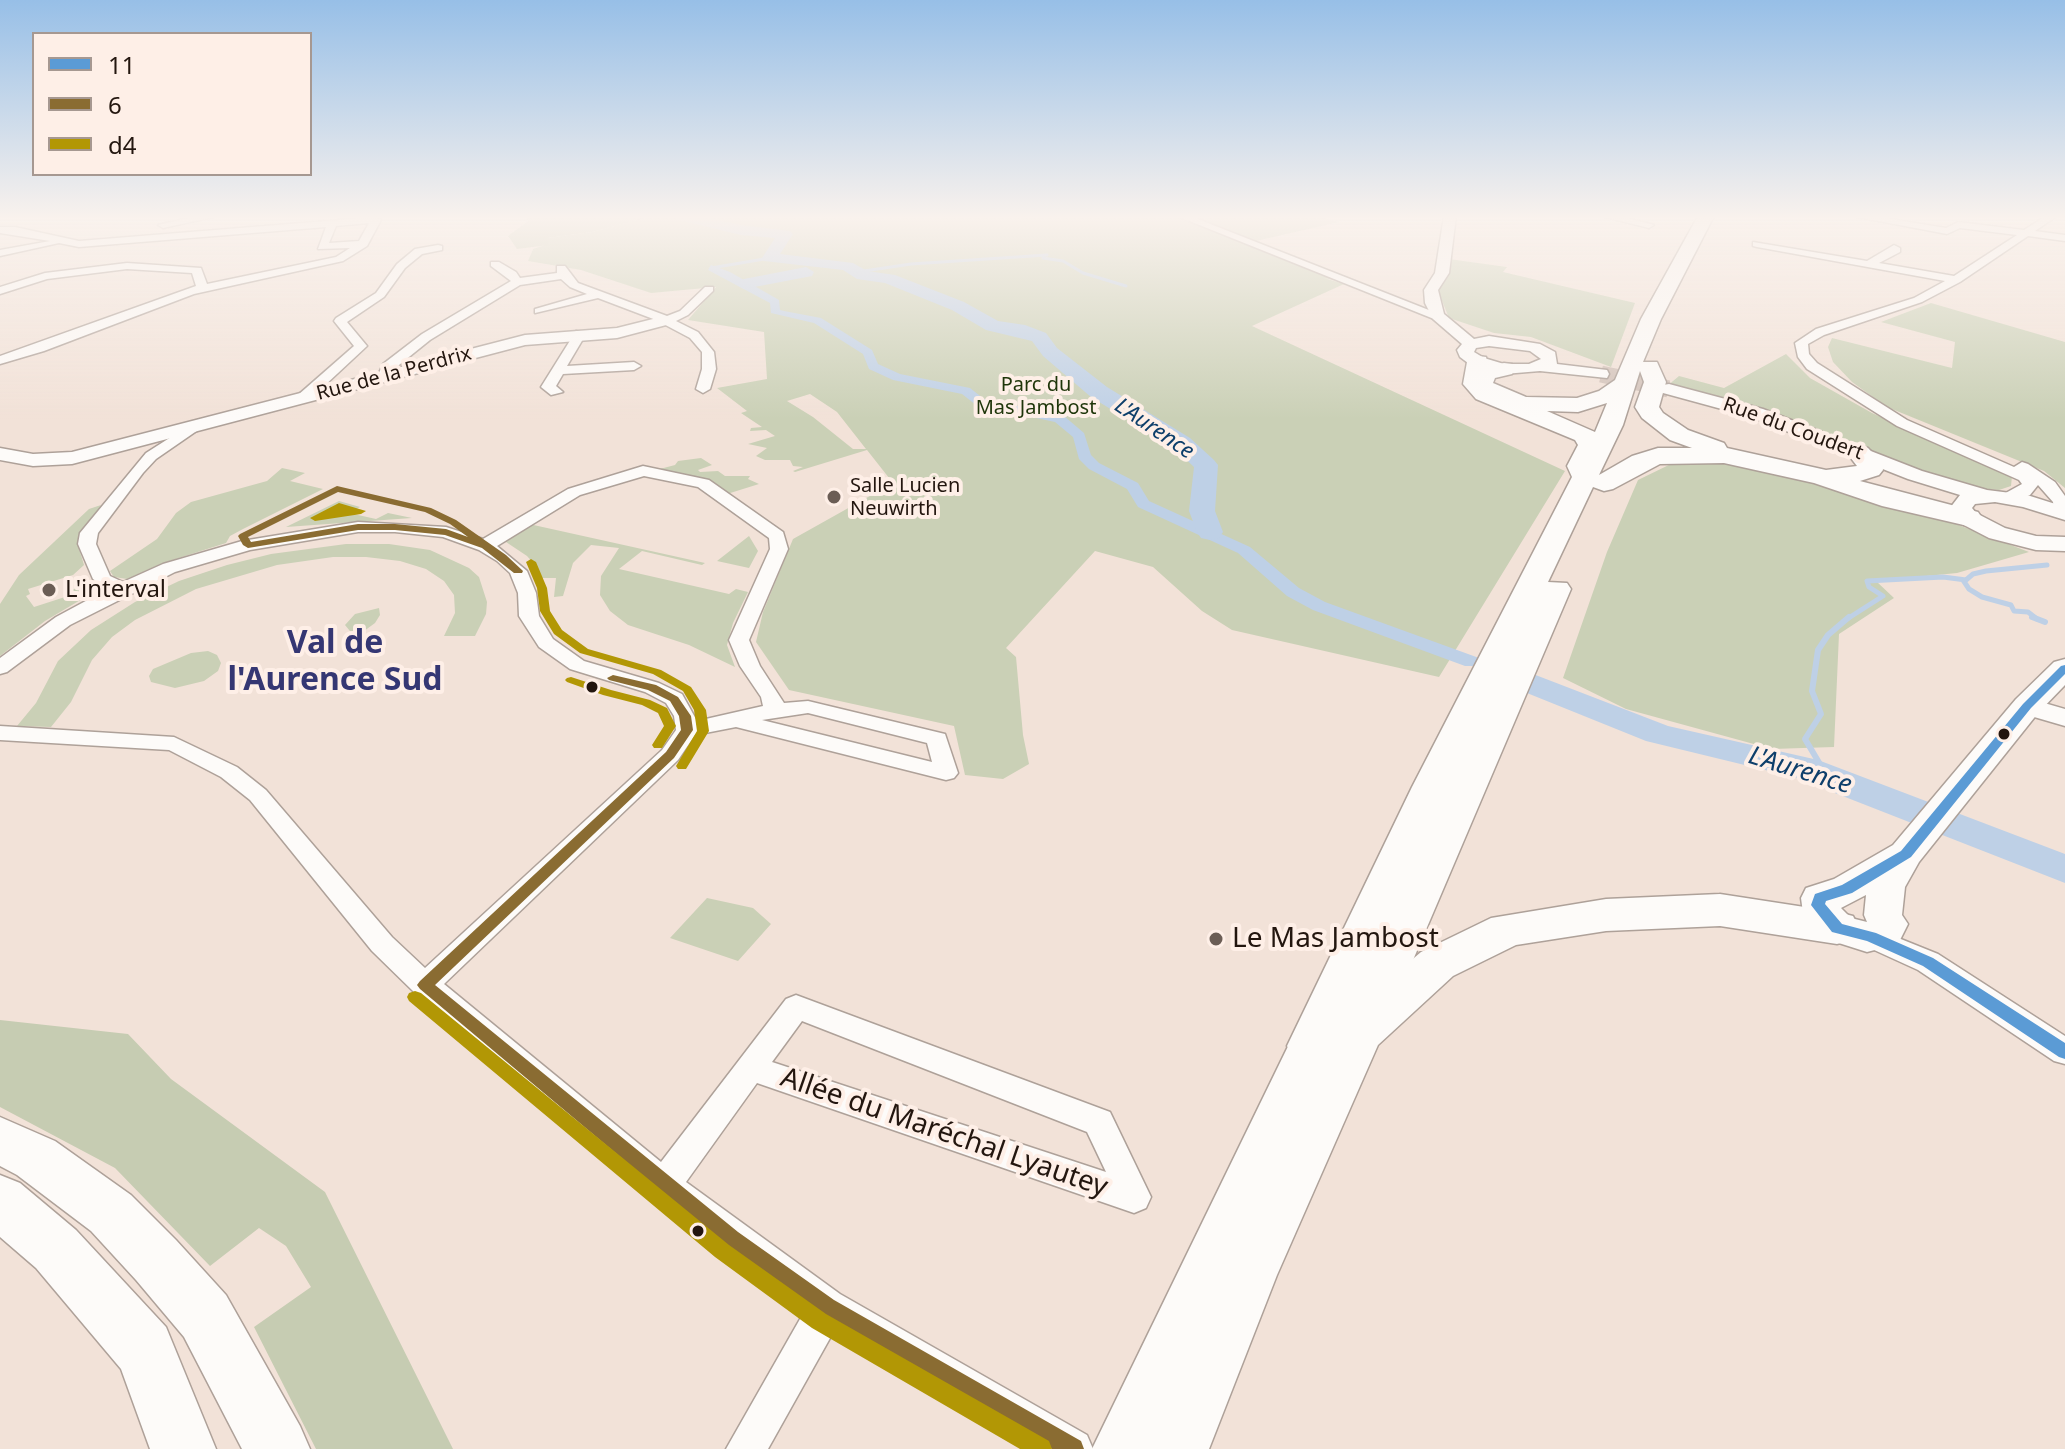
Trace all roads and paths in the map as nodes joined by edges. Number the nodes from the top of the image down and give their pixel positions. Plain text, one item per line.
1 (22, 284) edge
2 (201, 284) edge
3 (220, 284) edge
4 (388, 284) edge
5 (514, 284) edge
6 (573, 284) edge
7 (1355, 284) edge
8 (1436, 284) edge
9 (1670, 284) edge
10 (1685, 284) edge
11 (1949, 284) edge
12 (202, 287) junction
13 (709, 289) dead end
14 (0, 291) edge
15 (599, 294) junction
16 (539, 311) dead end
17 (1438, 316) junction
18 (665, 321) junction
19 (1452, 326) junction
20 (580, 334) junction
21 (1500, 341) junction
22 (40, 348) junction
23 (1475, 353) junction
24 (0, 360) edge
25 (634, 366) dead end
26 (0, 369) edge
27 (1504, 369) junction
28 (559, 370) junction
29 (1638, 374) junction
30 (389, 375) junction
31 (703, 389) dead end
32 (1669, 389) tunnel mouth
33 (556, 392) dead end
34 (303, 398) junction
35 (1869, 404) junction
36 (151, 447) junction
37 (1859, 453) junction
38 (0, 454) edge
39 (1834, 476) junction
40 (1593, 482) junction
41 (2008, 498) junction
42 (1969, 506) junction
43 (2063, 513) edge
44 (2036, 543) junction
45 (2065, 544) edge
46 (485, 546) junction
47 (2065, 552) edge
48 (122, 589) junction
49 (0, 668) edge
50 (2065, 668) edge
51 (2027, 706) junction
52 (774, 710) junction
53 (2065, 718) edge
54 (736, 720) junction
55 (687, 730) junction
56 (3, 737) edge
57 (1863, 920) junction
58 (425, 985) junction
59 (1336, 1040) junction
60 (2065, 1052) edge
61 (751, 1068) junction
62 (0, 1140) edge
63 (664, 1185) junction
64 (0, 1201) edge
65 (827, 1307) junction
66 (183, 1449) edge
67 (277, 1449) edge
68 (746, 1449) edge
69 (1073, 1449) edge
70 (1125, 1449) edge
71 (1176, 1449) edge

1 - 14 street
2 - 12 street
3 - 12 street
4 - 34 street
5 - 30 street
6 - 15 street
7 - 17 street
8 - 17 street
9 - 29 main road
10 - 29 main road
11 - 35 street
12 - 22 street
13 - 18 street, Rue de la Perdrix
15 - 16 street
15 - 18 street
17 - 19 street
18 - 20 street, Rue de la Perdrix
18 - 31 street
19 - 21 street
19 - 23 street
20 - 28 street
20 - 30 street, Rue de la Perdrix
21 - 23 street
21 - 27 street
22 - 24 street
22 - 26 street
23 - 27 street
23 - 40 main road
25 - 28 street
27 - 29 main road
28 - 33 street
29 - 39 main road
29 - 40 main road
30 - 34 street, Rue de la Perdrix
32 - 37 street, Rue du Coudert
34 - 36 street, Rue de la Perdrix
35 - 41 street
35 - 43 street
36 - 38 street, Rue de la Perdrix
36 - 48 street
37 - 39 main road
37 - 42 street, Rue du Coudert
39 - 42 main road
40 - 42 main road
40 - 59 main road
40 - 59 main road
41 - 42 street
41 - 43 street
42 - 44 street, Rue du Coudert
44 - 45 street
44 - 47 street
46 - 48 street
46 - 52 street
46 - 55 street
48 - 49 street
50 - 51 main road
51 - 53 street
51 - 57 main road
52 - 54 street
52 - 54 street
54 - 55 street
55 - 58 street
56 - 58 street
57 - 59 main road
57 - 60 street
58 - 63 street
59 - 70 main road
59 - 71 main road
61 - 61 street, Allée du Maréchal Lyautey
61 - 63 street, Allée du Maréchal Lyautey
62 - 67 main road
63 - 65 street
64 - 66 main road
65 - 68 street
65 - 69 street

